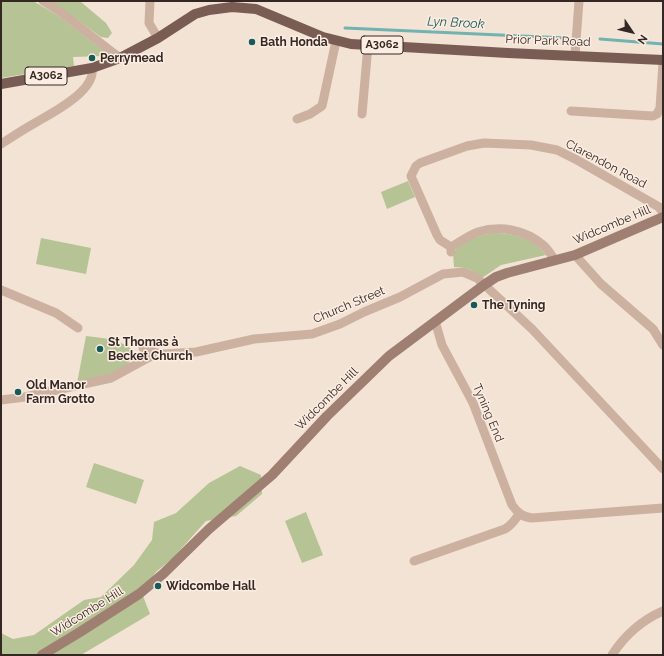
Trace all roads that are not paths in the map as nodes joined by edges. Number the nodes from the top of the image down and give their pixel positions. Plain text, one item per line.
1 (43, 1) edge
2 (150, 1) edge
3 (579, 1) edge
4 (158, 38) junction
5 (336, 41) junction
6 (368, 45) junction
7 (575, 55) junction
8 (120, 58) junction
9 (663, 60) edge
10 (663, 63) edge
11 (92, 68) junction
12 (1, 84) edge
13 (572, 111) dead end
14 (362, 114) dead end
15 (297, 119) dead end
16 (1, 144) edge
17 (663, 213) edge
18 (663, 217) edge
19 (575, 255) junction
20 (555, 260) junction
21 (484, 285) junction
22 (1, 290) edge
23 (435, 321) junction
24 (78, 328) dead end
25 (663, 344) edge
26 (143, 348) dead end
27 (157, 354) junction
28 (1, 400) edge
29 (663, 469) edge
30 (663, 508) edge
31 (519, 514) junction
32 (414, 561) dead end
33 (663, 611) edge
34 (42, 655) edge
35 (612, 655) edge

1 - 8 street
2 - 4 street
3 - 7 street
4 - 5 main road, Prior Park Road / A3062
4 - 8 main road, Prior Park Road / A3062
5 - 6 main road, Prior Park Road / A3062
5 - 15 street
6 - 7 main road, Prior Park Road / A3062
6 - 14 street
7 - 9 main road, Prior Park Road / A3062
8 - 11 main road, A3062
10 - 13 street
11 - 12 main road, A3062
11 - 16 street
17 - 20 street, Clarendon Road
18 - 19 street, Widcombe Hill
19 - 20 street, Widcombe Hill
19 - 25 street
20 - 21 street, Widcombe Hill
21 - 23 street, Widcombe Hill
21 - 27 street, Church Street
21 - 29 street
22 - 24 street
23 - 31 street, Tyning End
23 - 34 street, Widcombe Hill
26 - 27 street, Church Street
27 - 28 street
30 - 31 street
31 - 32 street
33 - 35 street

